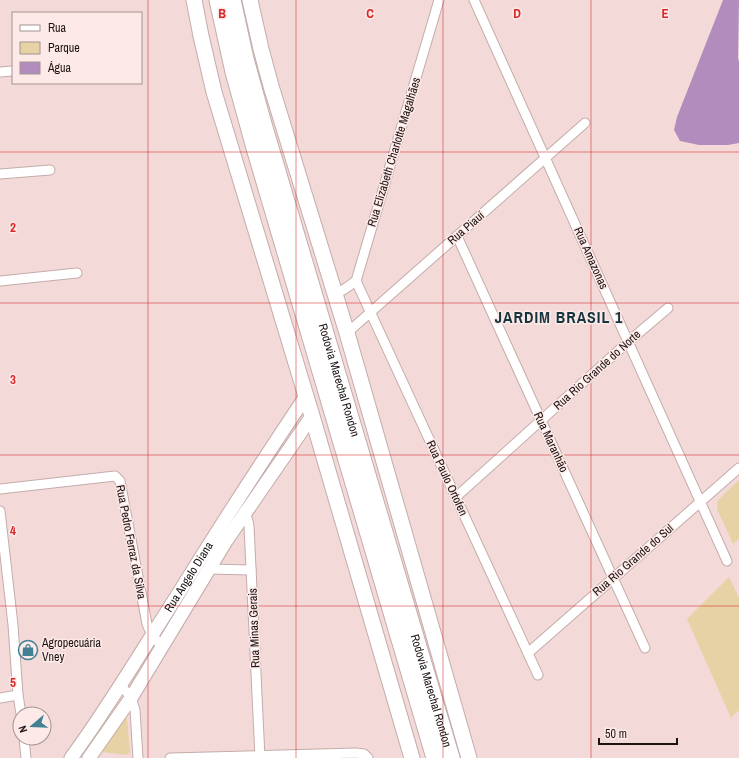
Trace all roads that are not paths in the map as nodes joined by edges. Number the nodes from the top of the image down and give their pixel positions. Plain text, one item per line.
1 (194, 0) edge
2 (218, 0) edge
3 (232, 0) edge
4 (250, 0) edge
5 (439, 0) edge
6 (474, 0) edge
7 (12, 71) edge
8 (0, 72) edge
9 (584, 123) dead end
10 (545, 158) junction
11 (50, 170) dead end
12 (0, 174) edge
13 (457, 236) junction
14 (77, 273) dead end
15 (0, 281) edge
16 (356, 281) junction
17 (335, 294) junction
18 (668, 308) dead end
19 (370, 312) junction
20 (347, 333) junction
21 (628, 342) junction
22 (306, 396) junction
23 (312, 416) junction
24 (541, 420) junction
25 (739, 468) edge
26 (0, 489) edge
27 (456, 497) junction
28 (236, 502) junction
29 (700, 502) junction
30 (0, 511) edge
31 (246, 513) junction
32 (727, 561) dead end
33 (209, 569) junction
34 (251, 570) junction
35 (613, 578) junction
36 (152, 635) junction
37 (162, 647) junction
38 (645, 648) dead end
39 (528, 653) junction
40 (538, 675) dead end
41 (121, 685) junction
42 (18, 695) junction
43 (0, 698) edge
44 (131, 698) junction
45 (19, 706) edge
46 (25, 746) edge
47 (260, 757) edge
48 (26, 758) edge
49 (71, 758) edge
50 (88, 758) edge
51 (138, 758) edge
52 (170, 758) edge
53 (368, 758) edge
54 (412, 758) edge
55 (435, 758) edge
56 (451, 758) edge
57 (469, 758) edge

1 - 22 main road
2 - 55 highway, Rodovia Marechal Rondon
3 - 56 highway, Rodovia Marechal Rondon
4 - 17 main road
5 - 16 street, Rua Elizabeth Charlotte Magalhães
6 - 10 street, Rua Amazonas
7 - 8 street
9 - 10 street, Rua Piauí
10 - 13 street, Rua Piauí
10 - 21 street, Rua Amazonas
11 - 12 street
13 - 19 street, Rua Piauí
13 - 24 street, Rua Maranhão
14 - 15 street
16 - 17 street
16 - 19 street, Rua Paulo Ortofen
17 - 20 main road
18 - 21 street, Rua Rio Grande do Norte
19 - 20 street, Rua Piauí
19 - 27 street, Rua Paulo Ortofen
20 - 57 main road
21 - 24 street, Rua Rio Grande do Norte
21 - 29 street, Rua Amazonas
22 - 23 main road
22 - 28 street, Rua Angelo Diana
23 - 31 street, Rua Angelo Diana
23 - 54 main road
24 - 27 street, Rua Rio Grande do Norte
24 - 35 street, Rua Maranhão
25 - 29 street, Rua Rio Grande do Sul
26 - 36 street, Rua Pedro Ferraz da Silva
27 - 39 street, Rua Paulo Ortofen
28 - 31 street
28 - 36 street, Rua Angelo Diana
29 - 32 street, Rua Amazonas
29 - 35 street, Rua Rio Grande do Sul
30 - 42 street
31 - 33 street, Rua Angelo Diana
31 - 34 street, Rua Minas Gerais
33 - 34 street
33 - 37 street, Rua Angelo Diana
34 - 47 street, Rua Minas Gerais
35 - 38 street, Rua Maranhão
35 - 39 street, Rua Rio Grande do Sul
36 - 37 street, Rua Pedro Ferraz da Silva
36 - 41 street, Rua Angelo Diana
37 - 44 street, Rua Angelo Diana
39 - 40 street, Rua Paulo Ortofen
41 - 44 street
41 - 49 street, Rua Angelo Diana
42 - 43 street
42 - 45 street
44 - 50 street, Rua Angelo Diana
44 - 51 street
46 - 48 street
47 - 52 street
47 - 53 street

